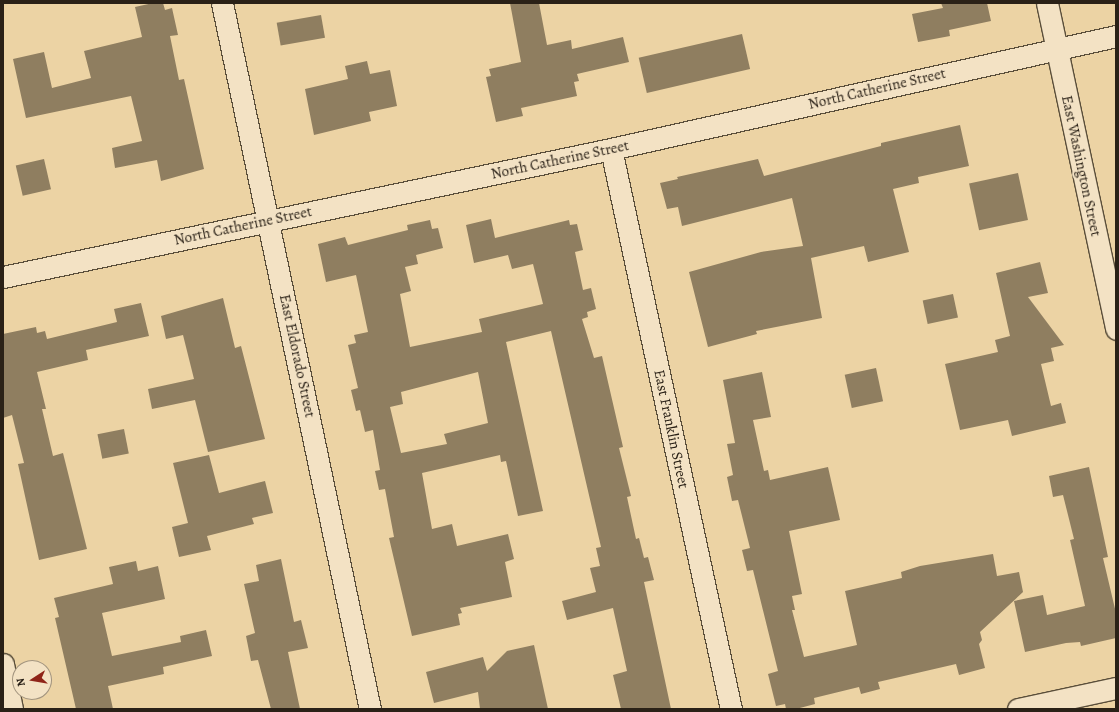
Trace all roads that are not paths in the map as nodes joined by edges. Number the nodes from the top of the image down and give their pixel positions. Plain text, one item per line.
1 (222, 3) edge
2 (1046, 3) edge
3 (1116, 36) edge
4 (1056, 49) junction
5 (611, 149) junction
6 (268, 220) junction
7 (3, 277) edge
8 (1116, 329) edge
9 (3, 664) edge
10 (1116, 688) edge
11 (12, 709) edge
12 (370, 709) edge
13 (731, 709) edge
14 (1018, 709) edge

1 - 6 street, East Eldorado Street
2 - 4 street, East Washington Street
3 - 4 street, North Catherine Street
4 - 5 street, North Catherine Street
4 - 8 street, East Washington Street
5 - 6 street, North Catherine Street
5 - 13 street, East Franklin Street
6 - 7 street, North Catherine Street
6 - 12 street, East Eldorado Street
9 - 11 street
10 - 14 street

